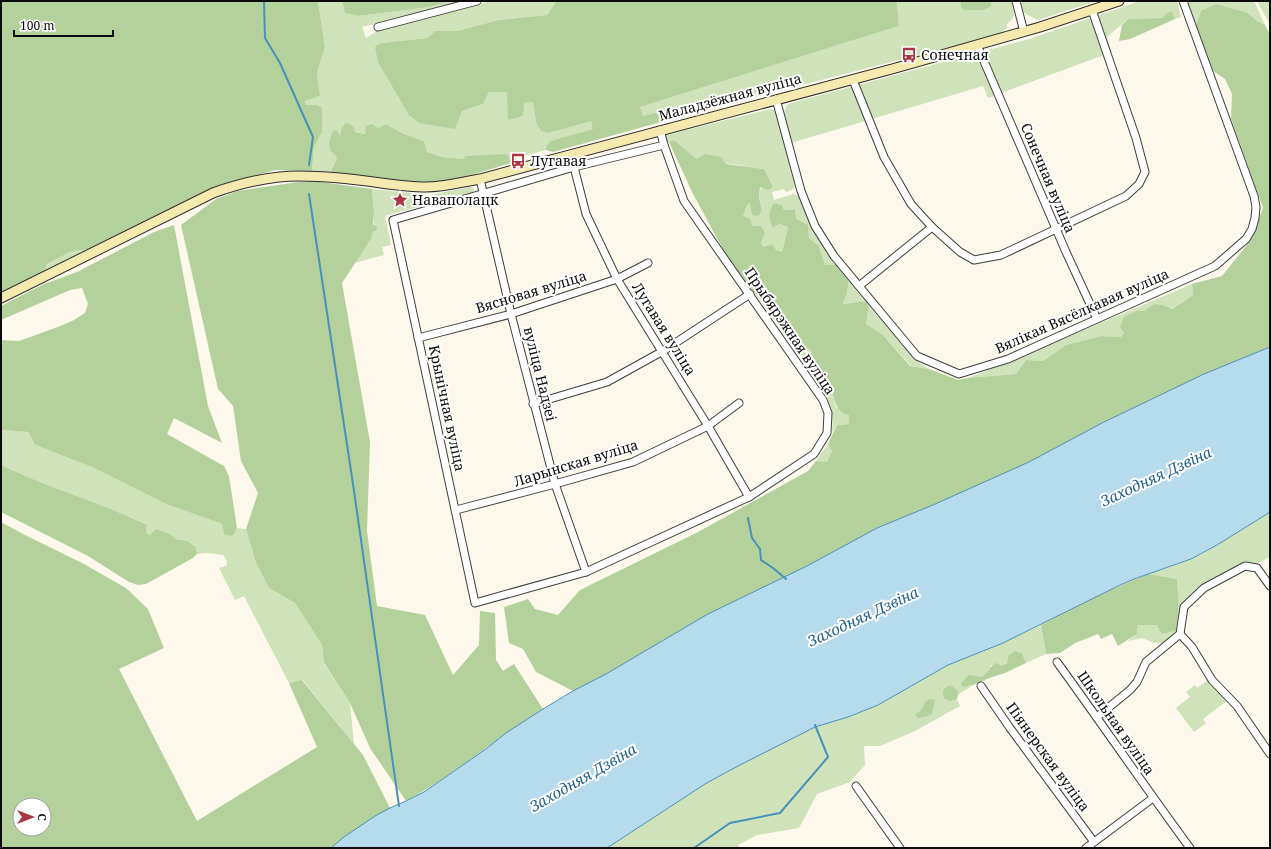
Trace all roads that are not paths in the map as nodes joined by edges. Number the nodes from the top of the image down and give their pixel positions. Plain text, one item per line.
1 (477, 1) edge
2 (1016, 1) edge
3 (1119, 1) edge
4 (1183, 1) edge
5 (1092, 10) junction
6 (378, 27) dead end
7 (1024, 32) junction
8 (977, 45) junction
9 (853, 80) junction
10 (776, 99) junction
11 (660, 130) junction
12 (664, 145) junction
13 (574, 167) junction
14 (480, 179) junction
15 (483, 193) junction
16 (932, 227) junction
17 (1056, 229) junction
18 (648, 263) dead end
19 (617, 279) junction
20 (859, 286) junction
21 (750, 294) junction
22 (1, 298) edge
23 (511, 314) junction
24 (1097, 319) junction
25 (418, 338) junction
26 (663, 351) junction
27 (740, 403) dead end
28 (534, 404) junction
29 (708, 426) junction
30 (555, 484) junction
31 (749, 497) junction
32 (456, 510) junction
33 (586, 572) junction
34 (1270, 586) edge
35 (475, 603) joint
36 (1180, 634) junction
37 (1057, 662) dead end
38 (980, 686) dead end
39 (1097, 717) junction
40 (1270, 754) edge
41 (856, 786) dead end
42 (1153, 798) junction
43 (1094, 842) junction
44 (900, 848) edge
45 (1086, 848) edge
46 (1190, 848) edge

1 - 6 street
2 - 7 street
3 - 5 main road, Маладзёжная вуліца
4 - 24 street, Вялікая Вясёлкавая вуліца
5 - 7 main road, Маладзёжная вуліца
5 - 17 street
7 - 8 main road, Маладзёжная вуліца
8 - 9 main road, Маладзёжная вуліца
8 - 17 street, Сонечная вуліца
9 - 10 main road, Маладзёжная вуліца
9 - 16 street
10 - 11 main road, Маладзёжная вуліца
10 - 20 street, Вялікая Вясёлкавая вуліца
11 - 12 street, Прыбярэжная вуліца
11 - 14 main road, Маладзёжная вуліца
12 - 13 street
12 - 21 street, Прыбярэжная вуліца
13 - 15 street
13 - 19 street, Лугавая вуліца
14 - 15 street, вуліца Надзеі
14 - 22 main road, Маладзёжная вуліца
15 - 23 street, вуліца Надзеі
15 - 25 street, Крынічная вуліца
16 - 17 street
16 - 20 street
17 - 24 street, Сонечная вуліца
18 - 19 street, Вясновая вуліца
19 - 23 street, Вясновая вуліца
19 - 26 street, Лугавая вуліца
20 - 24 street, Вялікая Вясёлкавая вуліца
21 - 26 street
21 - 31 street, Прыбярэжная вуліца
23 - 25 street, Вясновая вуліца
23 - 28 street, вуліца Надзеі
25 - 32 street, Крынічная вуліца
26 - 28 street
26 - 29 street, Лугавая вуліца
27 - 29 street, Ларынская вуліца
28 - 30 street, вуліца Надзеі
29 - 30 street, Ларынская вуліца
29 - 31 street, Лугавая вуліца
30 - 32 street, Ларынская вуліца
30 - 33 street, вуліца Надзеі
31 - 33 street, Прыбярэжная вуліца
32 - 35 street, Крынічная вуліца
33 - 35 street, Прыбярэжная вуліца
34 - 36 street
36 - 39 street
36 - 40 street
37 - 39 street, Школьная вуліца
38 - 43 street, Піянерская вуліца
39 - 42 street, Школьная вуліца
41 - 44 street
42 - 43 street
42 - 46 street, Школьная вуліца
43 - 45 street

